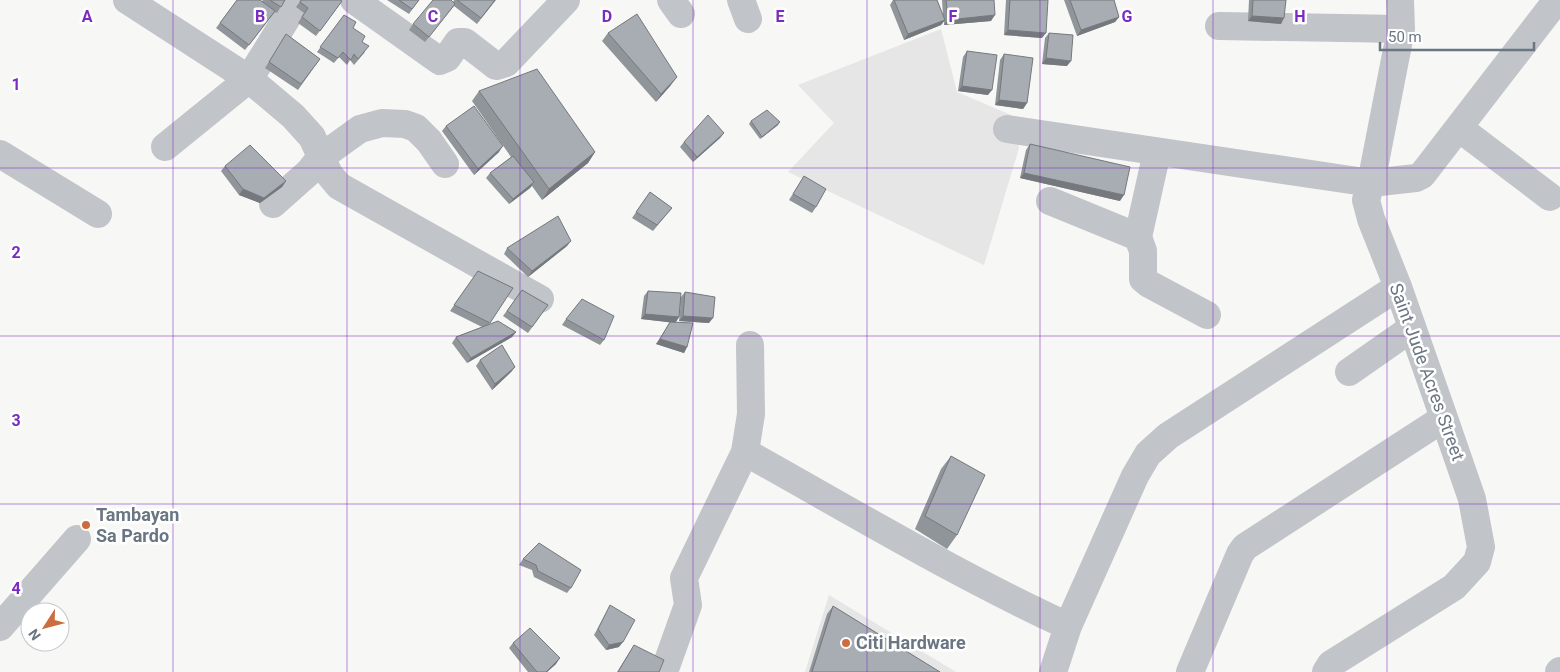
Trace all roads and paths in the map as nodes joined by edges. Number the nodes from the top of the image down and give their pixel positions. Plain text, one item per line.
1 (127, 0) edge
2 (298, 0) edge
3 (354, 0) edge
4 (1400, 0) edge
5 (1557, 0) edge
6 (558, 3) edge
7 (1219, 26) dead end
8 (1401, 29) junction
9 (250, 79) junction
10 (1459, 128) junction
11 (1007, 129) dead end
12 (165, 147) dead end
13 (1157, 152) junction
14 (0, 154) edge
15 (321, 157) junction
16 (445, 164) dead end
17 (1371, 183) junction
18 (1550, 197) dead end
19 (1050, 201) dead end
20 (272, 204) edge
21 (98, 214) dead end
22 (1138, 237) junction
23 (1398, 287) junction
24 (540, 299) edge
25 (1207, 315) dead end
26 (1412, 328) junction
27 (750, 345) dead end
28 (1349, 372) dead end
29 (1444, 418) junction
30 (744, 452) junction
31 (77, 539) dead end
32 (1068, 626) junction
33 (0, 627) edge
34 (664, 672) edge
35 (1053, 672) edge
36 (1190, 672) edge
37 (1326, 672) edge

1 - 9 street
2 - 9 street
3 - 6 street
4 - 8 street, Saint Jude Acres Street
5 - 10 street
7 - 8 street
8 - 17 street, Saint Jude Acres Street
9 - 12 street
9 - 15 street
10 - 17 street
10 - 18 street
11 - 13 street
13 - 17 street
13 - 22 street
14 - 21 street
15 - 16 street
15 - 20 street
15 - 24 street
17 - 23 street, Saint Jude Acres Street
19 - 22 street
22 - 25 street
23 - 26 street, Saint Jude Acres Street
23 - 32 street
26 - 28 street
26 - 29 street, Saint Jude Acres Street
27 - 30 street
29 - 36 street
29 - 37 street, Saint Jude Acres Street
30 - 32 street
30 - 34 street
31 - 33 street
32 - 35 street

